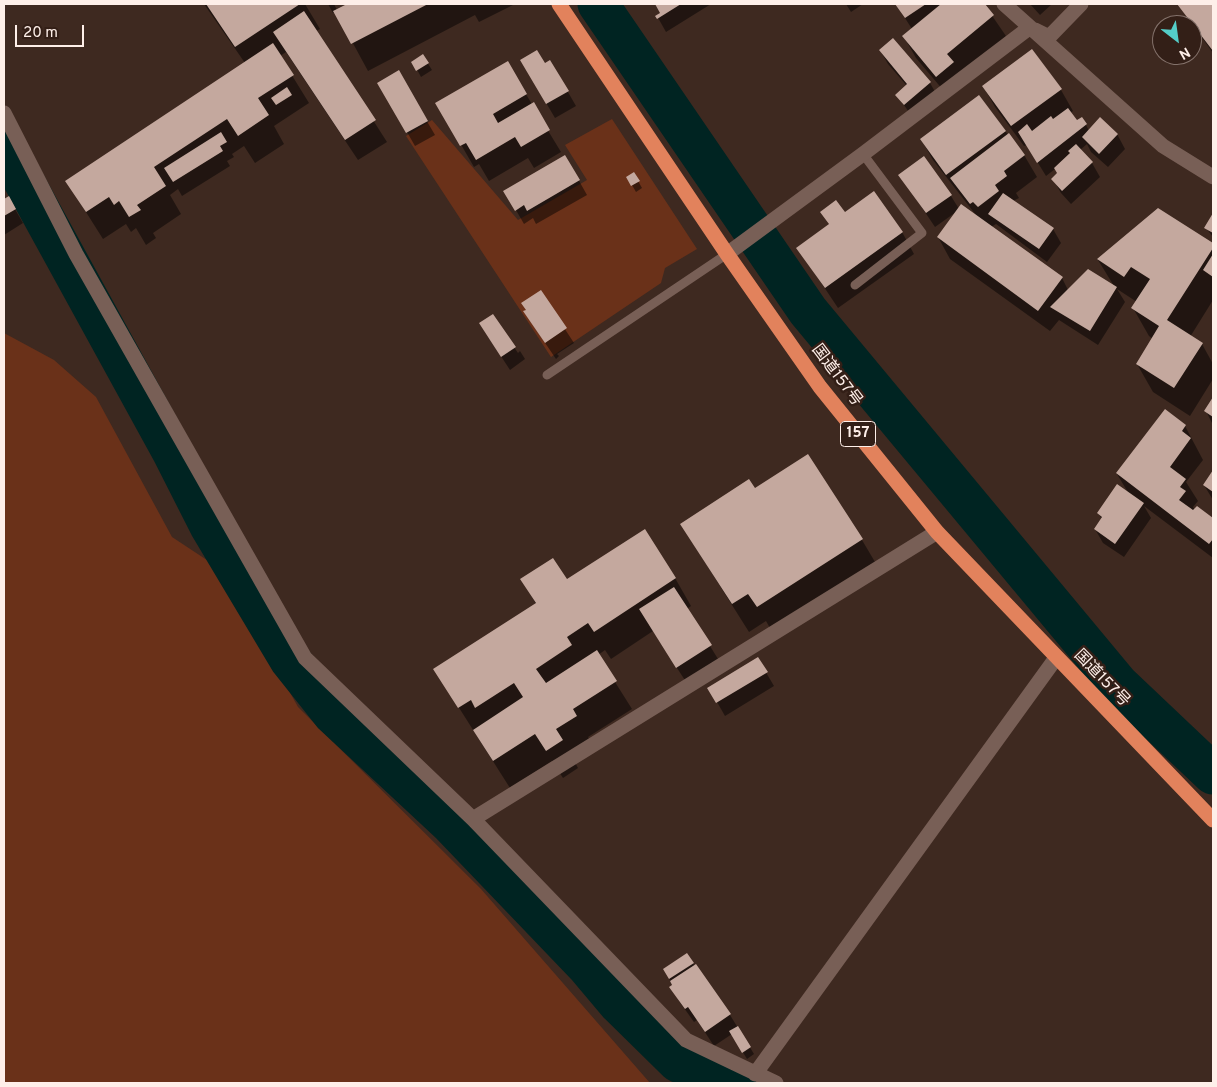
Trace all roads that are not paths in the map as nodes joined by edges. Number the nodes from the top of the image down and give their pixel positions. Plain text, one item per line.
1 (559, 4) edge
2 (1004, 4) edge
3 (1081, 4) edge
4 (1029, 28) junction
5 (4, 113) edge
6 (863, 154) junction
7 (1213, 177) edge
8 (727, 254) junction
9 (855, 285) dead end
10 (547, 375) dead end
11 (937, 532) junction
12 (1056, 658) junction
13 (473, 820) junction
14 (1213, 820) edge
15 (755, 1074) junction
16 (776, 1083) edge

1 - 8 highway, 国道157号 / 157
2 - 4 street
3 - 4 street
4 - 6 street
4 - 7 street
5 - 13 street
6 - 8 street
6 - 9 lane
8 - 10 lane
8 - 11 highway, 国道157号 / 157
11 - 12 highway, 国道157号 / 157
11 - 13 street
12 - 14 highway, 国道157号 / 157
12 - 15 street
13 - 15 street
15 - 16 street

